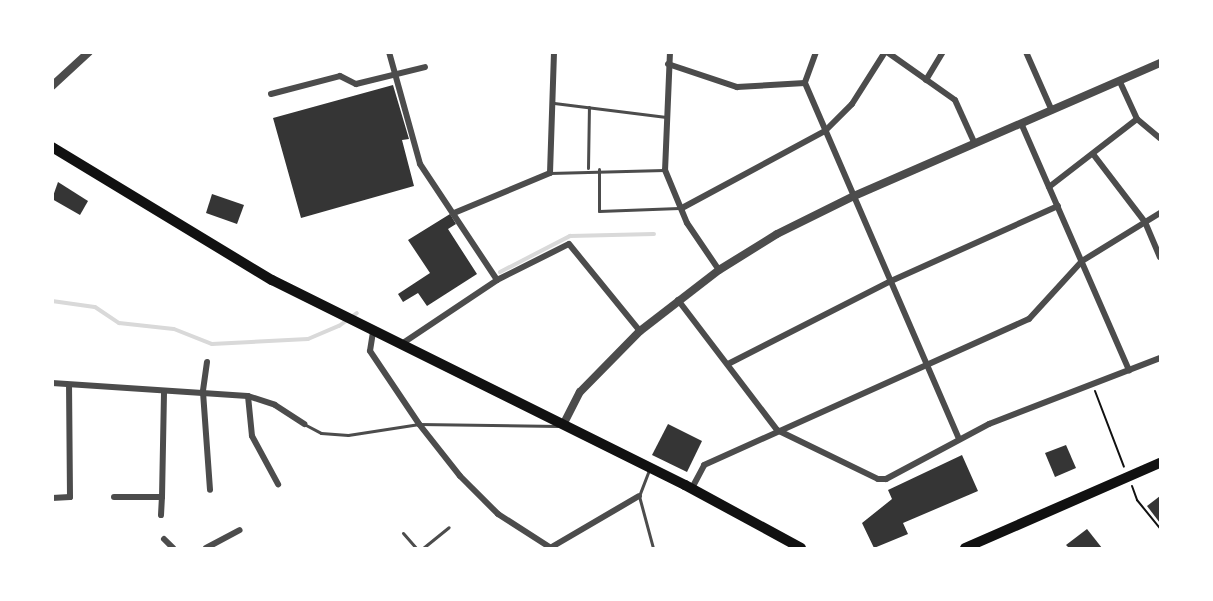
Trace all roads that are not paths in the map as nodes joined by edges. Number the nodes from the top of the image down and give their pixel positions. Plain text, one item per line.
1 (89, 52) edge
2 (389, 52) edge
3 (554, 52) edge
4 (670, 52) edge
5 (816, 52) edge
6 (886, 52) edge
7 (943, 52) edge
8 (1026, 52) edge
9 (1161, 63) edge
10 (668, 64) junction
11 (425, 67) dead end
12 (394, 76) junction
13 (926, 80) junction
14 (1120, 82) junction
15 (805, 83) junction
16 (53, 86) edge
17 (271, 94) dead end
18 (552, 103) junction
19 (589, 107) junction
20 (1052, 111) junction
21 (666, 117) junction
22 (1137, 119) junction
23 (1021, 123) junction
24 (825, 131) junction
25 (1161, 138) edge
26 (975, 144) junction
27 (52, 147) edge
28 (1093, 154) junction
29 (588, 169) junction
30 (599, 169) junction
31 (665, 170) junction
32 (550, 172) junction
33 (1049, 187) junction
34 (854, 196) junction
35 (1058, 206) junction
36 (682, 208) junction
37 (454, 213) junction
38 (1161, 213) edge
39 (1145, 222) junction
40 (1161, 257) edge
41 (1082, 261) junction
42 (719, 270) junction
43 (497, 280) junction
44 (891, 281) junction
45 (678, 300) junction
46 (640, 331) junction
47 (373, 332) junction
48 (400, 345) junction
49 (1161, 358) edge
50 (207, 362) dead end
51 (926, 363) junction
52 (728, 364) junction
53 (1129, 370) junction
54 (52, 383) edge
55 (69, 386) junction
56 (164, 392) junction
57 (203, 393) junction
58 (248, 396) junction
59 (304, 424) joint
60 (419, 424) junction
61 (563, 425) junction
62 (777, 430) junction
63 (959, 439) junction
64 (1161, 463) edge
65 (651, 468) junction
66 (278, 484) dead end
67 (210, 489) dead end
68 (692, 489) junction
69 (639, 496) junction
70 (114, 497) dead end
71 (162, 497) junction
72 (52, 498) edge
73 (161, 515) dead end
74 (449, 527) dead end
75 (240, 530) dead end
76 (403, 533) dead end
77 (164, 539) dead end
78 (550, 548) edge
79 (172, 549) edge
80 (206, 549) edge
81 (416, 549) edge
82 (423, 549) edge
83 (653, 549) edge
84 (801, 549) edge
85 (965, 549) edge

1 - 16 street
2 - 12 street
3 - 18 street
4 - 10 street
5 - 15 street
6 - 13 street
6 - 24 street
7 - 13 street
8 - 20 street
9 - 14 street
10 - 15 street
10 - 21 street
11 - 12 street
12 - 17 street
12 - 37 street
13 - 26 street
14 - 20 street
14 - 22 street
15 - 24 street
18 - 19 lane
18 - 32 street
19 - 21 lane
19 - 29 lane
20 - 23 street
21 - 31 street
22 - 25 street
22 - 28 street
23 - 26 street
23 - 33 street
24 - 34 street
24 - 36 street
26 - 34 street
27 - 47 main road
28 - 33 street
28 - 39 street
29 - 30 lane
29 - 32 lane
30 - 31 lane
30 - 36 lane
31 - 36 street
32 - 37 street
33 - 35 street
34 - 42 street
34 - 44 street
35 - 41 street
35 - 44 street
36 - 42 street
37 - 43 street
38 - 39 street
39 - 40 street
39 - 41 street
41 - 51 street
41 - 53 street
42 - 45 street
43 - 46 street
43 - 48 street
44 - 51 street
44 - 52 street
45 - 46 street
45 - 52 street
46 - 61 street
47 - 48 main road
47 - 60 street
48 - 61 main road
49 - 53 street
50 - 57 street
51 - 62 street
51 - 63 street
52 - 62 street
53 - 63 street
54 - 55 street
55 - 56 street
55 - 72 street
56 - 57 street
56 - 71 street
57 - 58 street
57 - 67 street
58 - 59 street
58 - 66 street
59 - 60 lane
60 - 61 lane
60 - 78 street
61 - 65 main road
62 - 63 street
62 - 68 street
64 - 85 main road
65 - 68 main road
65 - 69 lane
68 - 84 main road
69 - 78 street
69 - 83 lane
70 - 71 street
71 - 73 street
74 - 82 lane
75 - 80 street
76 - 81 lane
77 - 79 street

